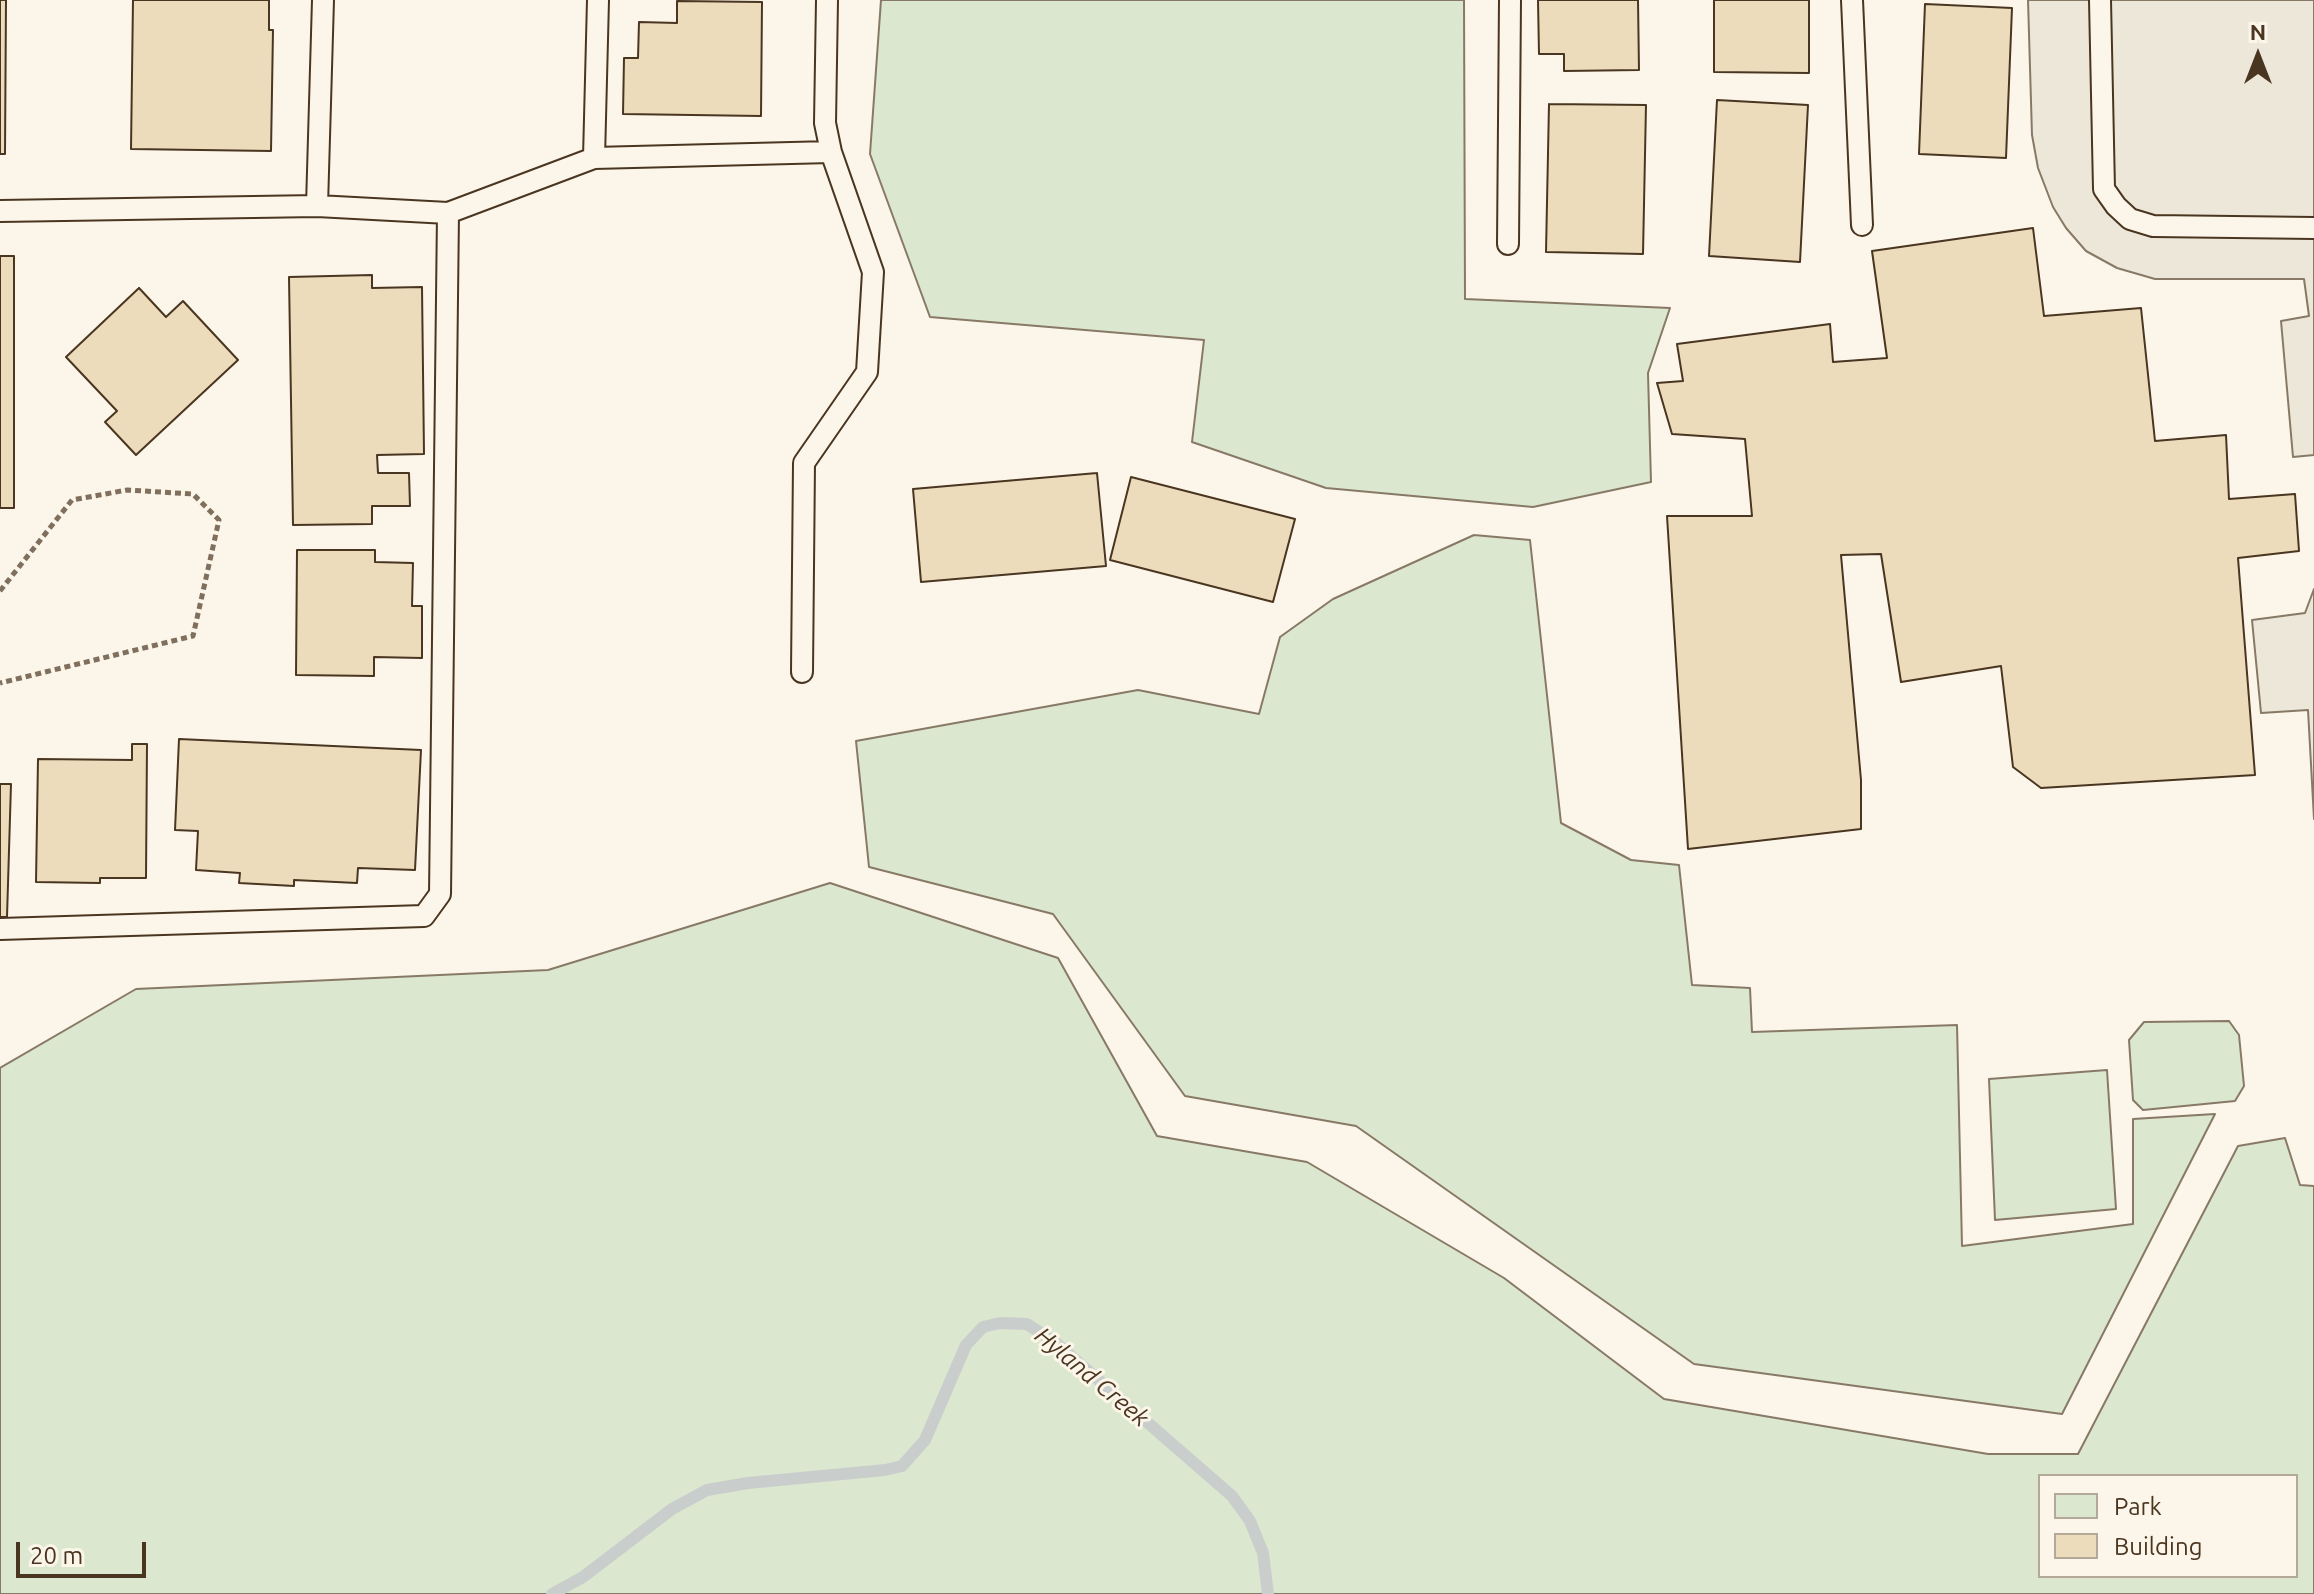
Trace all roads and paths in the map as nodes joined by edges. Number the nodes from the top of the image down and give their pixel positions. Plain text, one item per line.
1 (323, 0) edge
2 (598, 0) edge
3 (827, 0) edge
4 (1510, 0) edge
5 (1852, 0) edge
6 (2100, 0) edge
7 (831, 152) junction
8 (594, 158) junction
9 (317, 206) junction
10 (0, 211) edge
11 (448, 213) junction
12 (1862, 225) dead end
13 (2314, 228) edge
14 (1508, 244) dead end
15 (0, 591) edge
16 (802, 672) dead end
17 (0, 683) edge
18 (0, 929) edge

1 - 9 lane
2 - 8 lane
3 - 7 lane
4 - 14 lane
5 - 12 lane
6 - 13 lane
7 - 8 lane
7 - 16 lane
8 - 11 lane
9 - 10 lane
9 - 11 lane
11 - 18 lane
15 - 17 path

